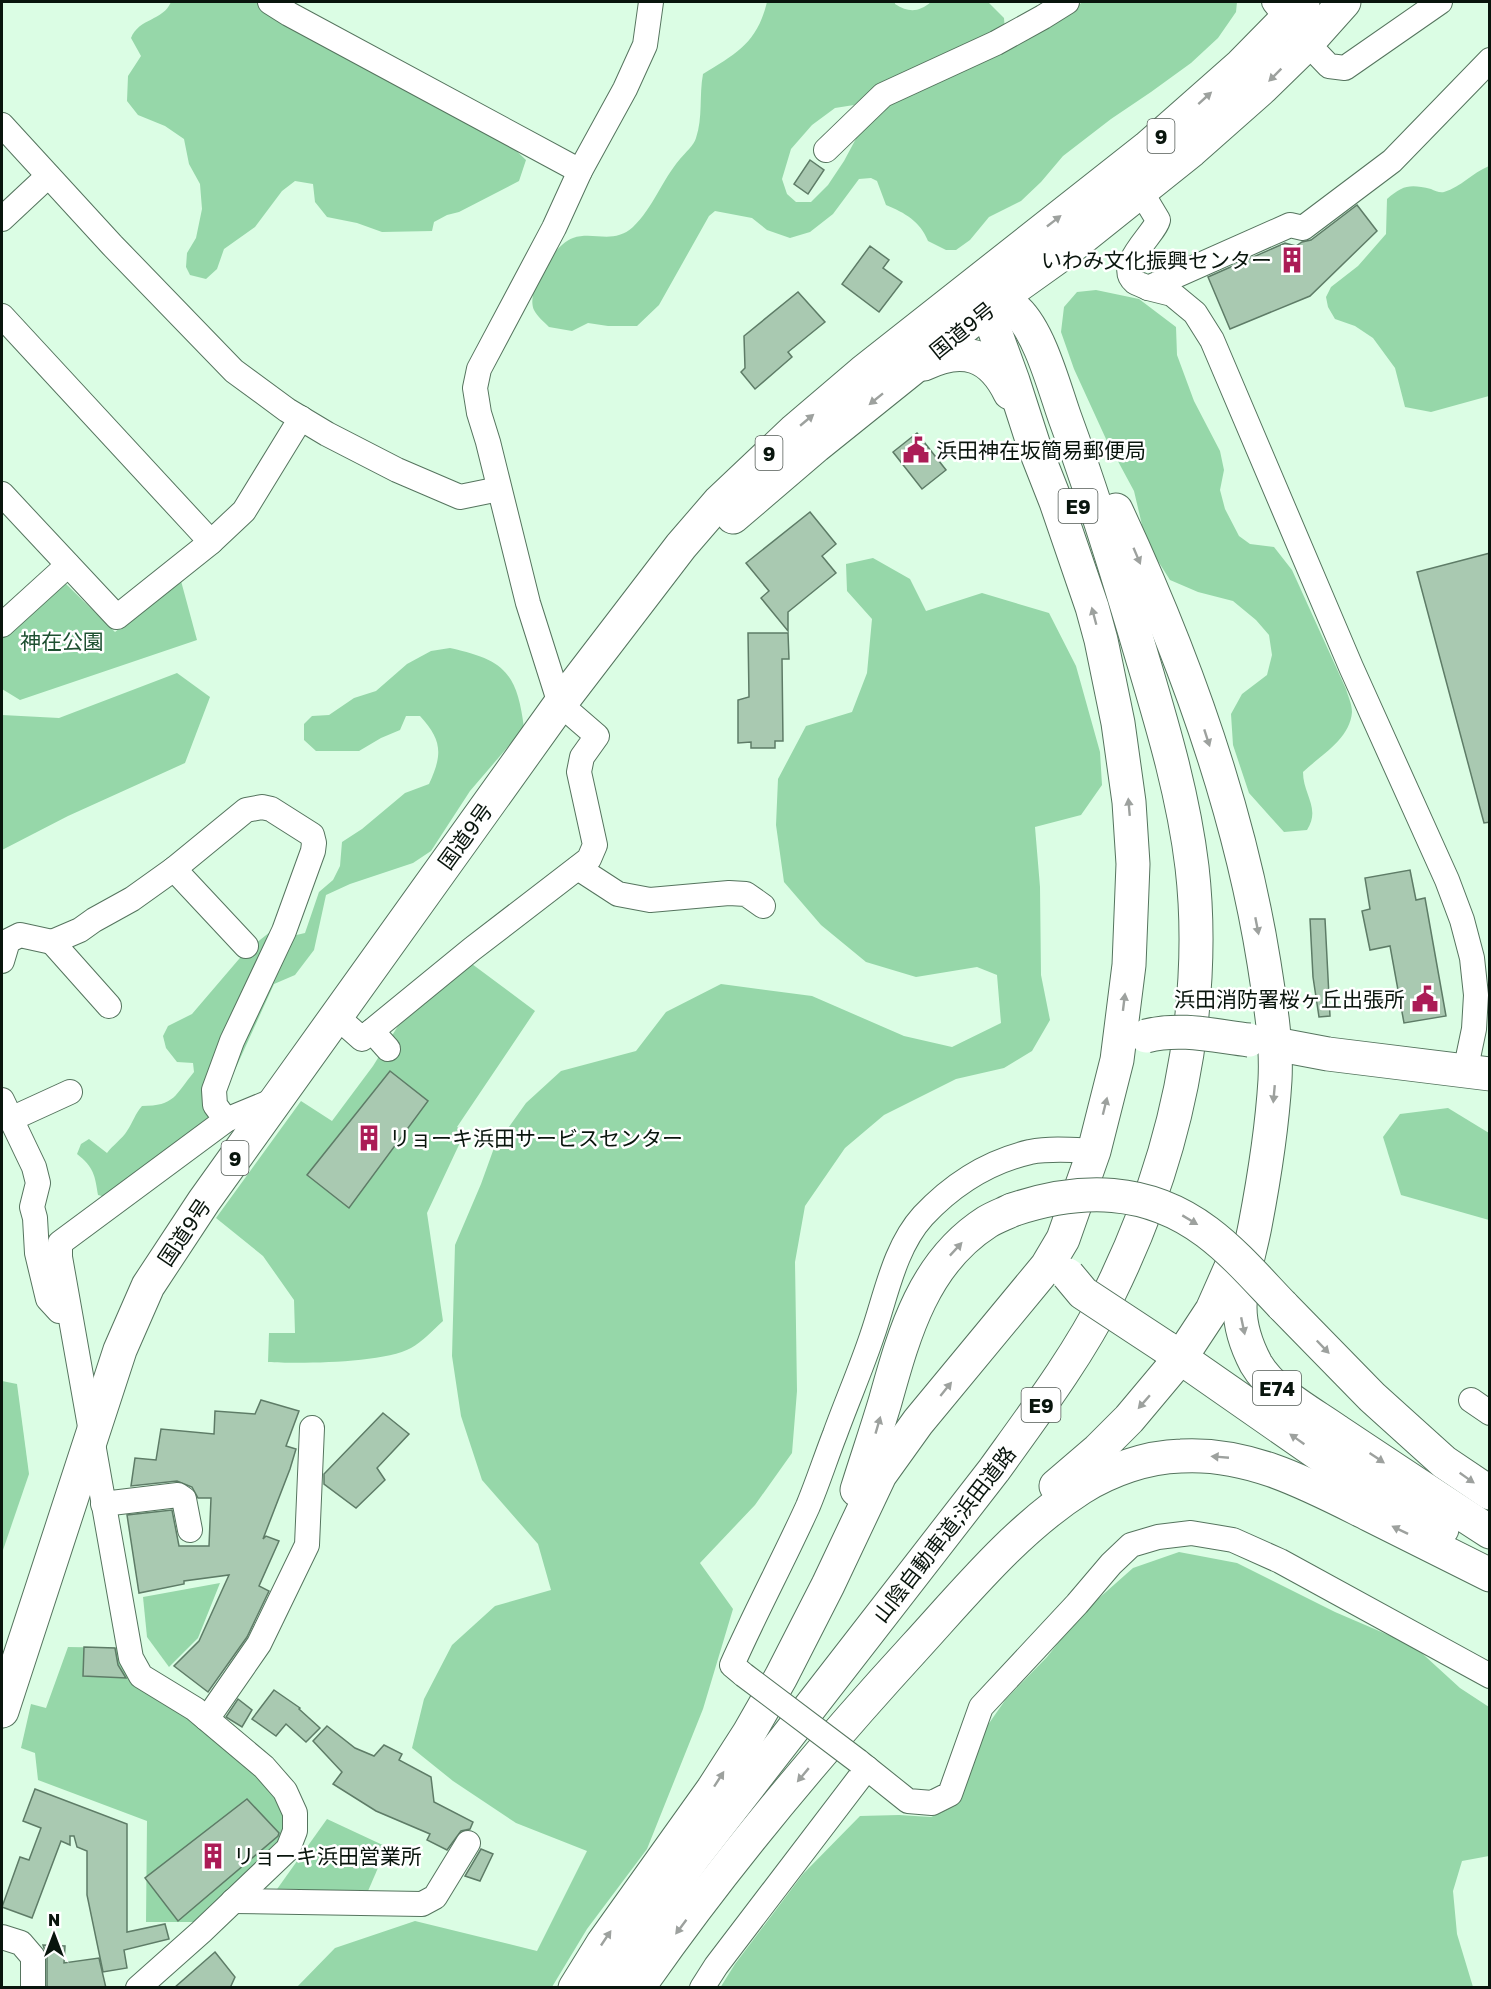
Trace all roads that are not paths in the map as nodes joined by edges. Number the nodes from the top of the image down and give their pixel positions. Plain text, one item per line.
1 (270, 2) edge
2 (651, 2) edge
3 (1067, 2) edge
4 (1344, 2) edge
5 (1440, 2) edge
6 (1292, 16) edge
7 (1490, 60) edge
8 (2, 125) edge
9 (826, 150) dead end
10 (580, 171) junction
11 (48, 176) junction
12 (1140, 190) junction
13 (2, 219) edge
14 (1062, 254) junction
15 (993, 288) junction
16 (1148, 288) junction
17 (2, 316) edge
18 (1036, 341) junction
19 (1048, 371) junction
20 (907, 374) junction
21 (301, 418) junction
22 (1034, 446) junction
23 (499, 489) junction
24 (2, 494) edge
25 (211, 542) junction
26 (68, 565) junction
27 (2, 625) edge
28 (588, 668) junction
29 (560, 704) junction
30 (1159, 713) junction
31 (578, 868) junction
32 (174, 869) junction
33 (763, 906) dead end
34 (52, 942) junction
35 (246, 946) dead end
36 (2, 961) edge
37 (109, 1006) dead end
38 (336, 1016) junction
39 (1262, 1042) junction
40 (1117, 1060) junction
41 (1477, 1073) edge
42 (70, 1092) dead end
43 (277, 1099) junction
44 (6, 1110) edge
45 (226, 1120) junction
46 (1268, 1144) junction
47 (1094, 1151) junction
48 (1063, 1239) junction
49 (69, 1311) junction
50 (1173, 1352) junction
51 (312, 1428) dead end
52 (91, 1440) junction
53 (1490, 1493) edge
54 (103, 1504) junction
55 (190, 1530) dead end
56 (1490, 1532) edge
57 (1490, 1558) edge
58 (1490, 1575) edge
59 (810, 1618) junction
60 (1490, 1676) edge
61 (868, 1698) junction
62 (2, 1711) edge
63 (207, 1719) junction
64 (862, 1765) junction
65 (468, 1843) dead end
66 (233, 1901) junction
67 (2, 1937) edge
68 (33, 1988) edge
69 (138, 1988) edge
70 (575, 1988) edge
71 (605, 1988) edge
72 (638, 1988) edge
73 (702, 1988) edge

1 - 10 street
2 - 10 street
3 - 9 street
4 - 6 main road, 国道9号 / 9
5 - 6 street
6 -> 12 main road, 国道9号 / 9
15 -> 6 main road, 国道9号 / 9
7 - 16 street
8 - 11 street
10 - 23 street
11 - 13 street
11 - 21 street
12 - 14 main road, 国道9号 / 9
12 - 16 street
14 - 15 main road, 国道9号 / 9
14 - 18 main road
15 - 18 main road
15 - 20 main road, 国道9号 / 9
15 - 22 main road
28 -> 15 main road, 国道9号 / 9
15 - 30 main road, E9
16 - 41 street
17 - 25 street
18 - 19 main road
19 - 30 main road, E9
19 -> 39 main road
20 - 22 main road
20 -> 28 main road, 国道9号 / 9
21 - 23 street
21 - 25 street
40 -> 22 main road
23 - 29 street
24 - 26 street
25 - 26 street
26 - 27 street
28 - 29 main road, 国道9号 / 9
29 - 31 street
29 - 38 main road, 国道9号 / 9
30 - 71 main road, 山陰自動車道;浜田道路 / E9
31 - 33 street
31 - 38 street
32 - 34 street
32 - 35 street
32 - 45 street
34 - 36 street
34 - 37 street
38 - 43 main road, 国道9号 / 9
39 - 40 main road, bridge
39 - 41 main road
39 -> 46 main road
47 -> 40 main road
42 - 44 street
43 - 45 street
43 - 52 main road, 国道9号 / 9
44 - 49 street
45 - 49 street
46 - 50 main road
46 -> 56 main road, E74
47 - 48 main road
47 - 64 street, bridge
48 - 50 main road, bridge
59 -> 48 main road
49 - 52 street
57 -> 50 main road
50 -> 61 main road
51 - 63 street
52 - 54 street
52 - 62 main road, 国道9号 / 9
59 -> 53 main road, bridge
54 - 55 street
54 - 63 street
58 -> 61 main road
70 -> 59 main road
60 - 64 street
61 -> 72 main road
63 - 66 street
64 - 73 street
65 - 66 street
66 - 69 street
67 - 68 street

